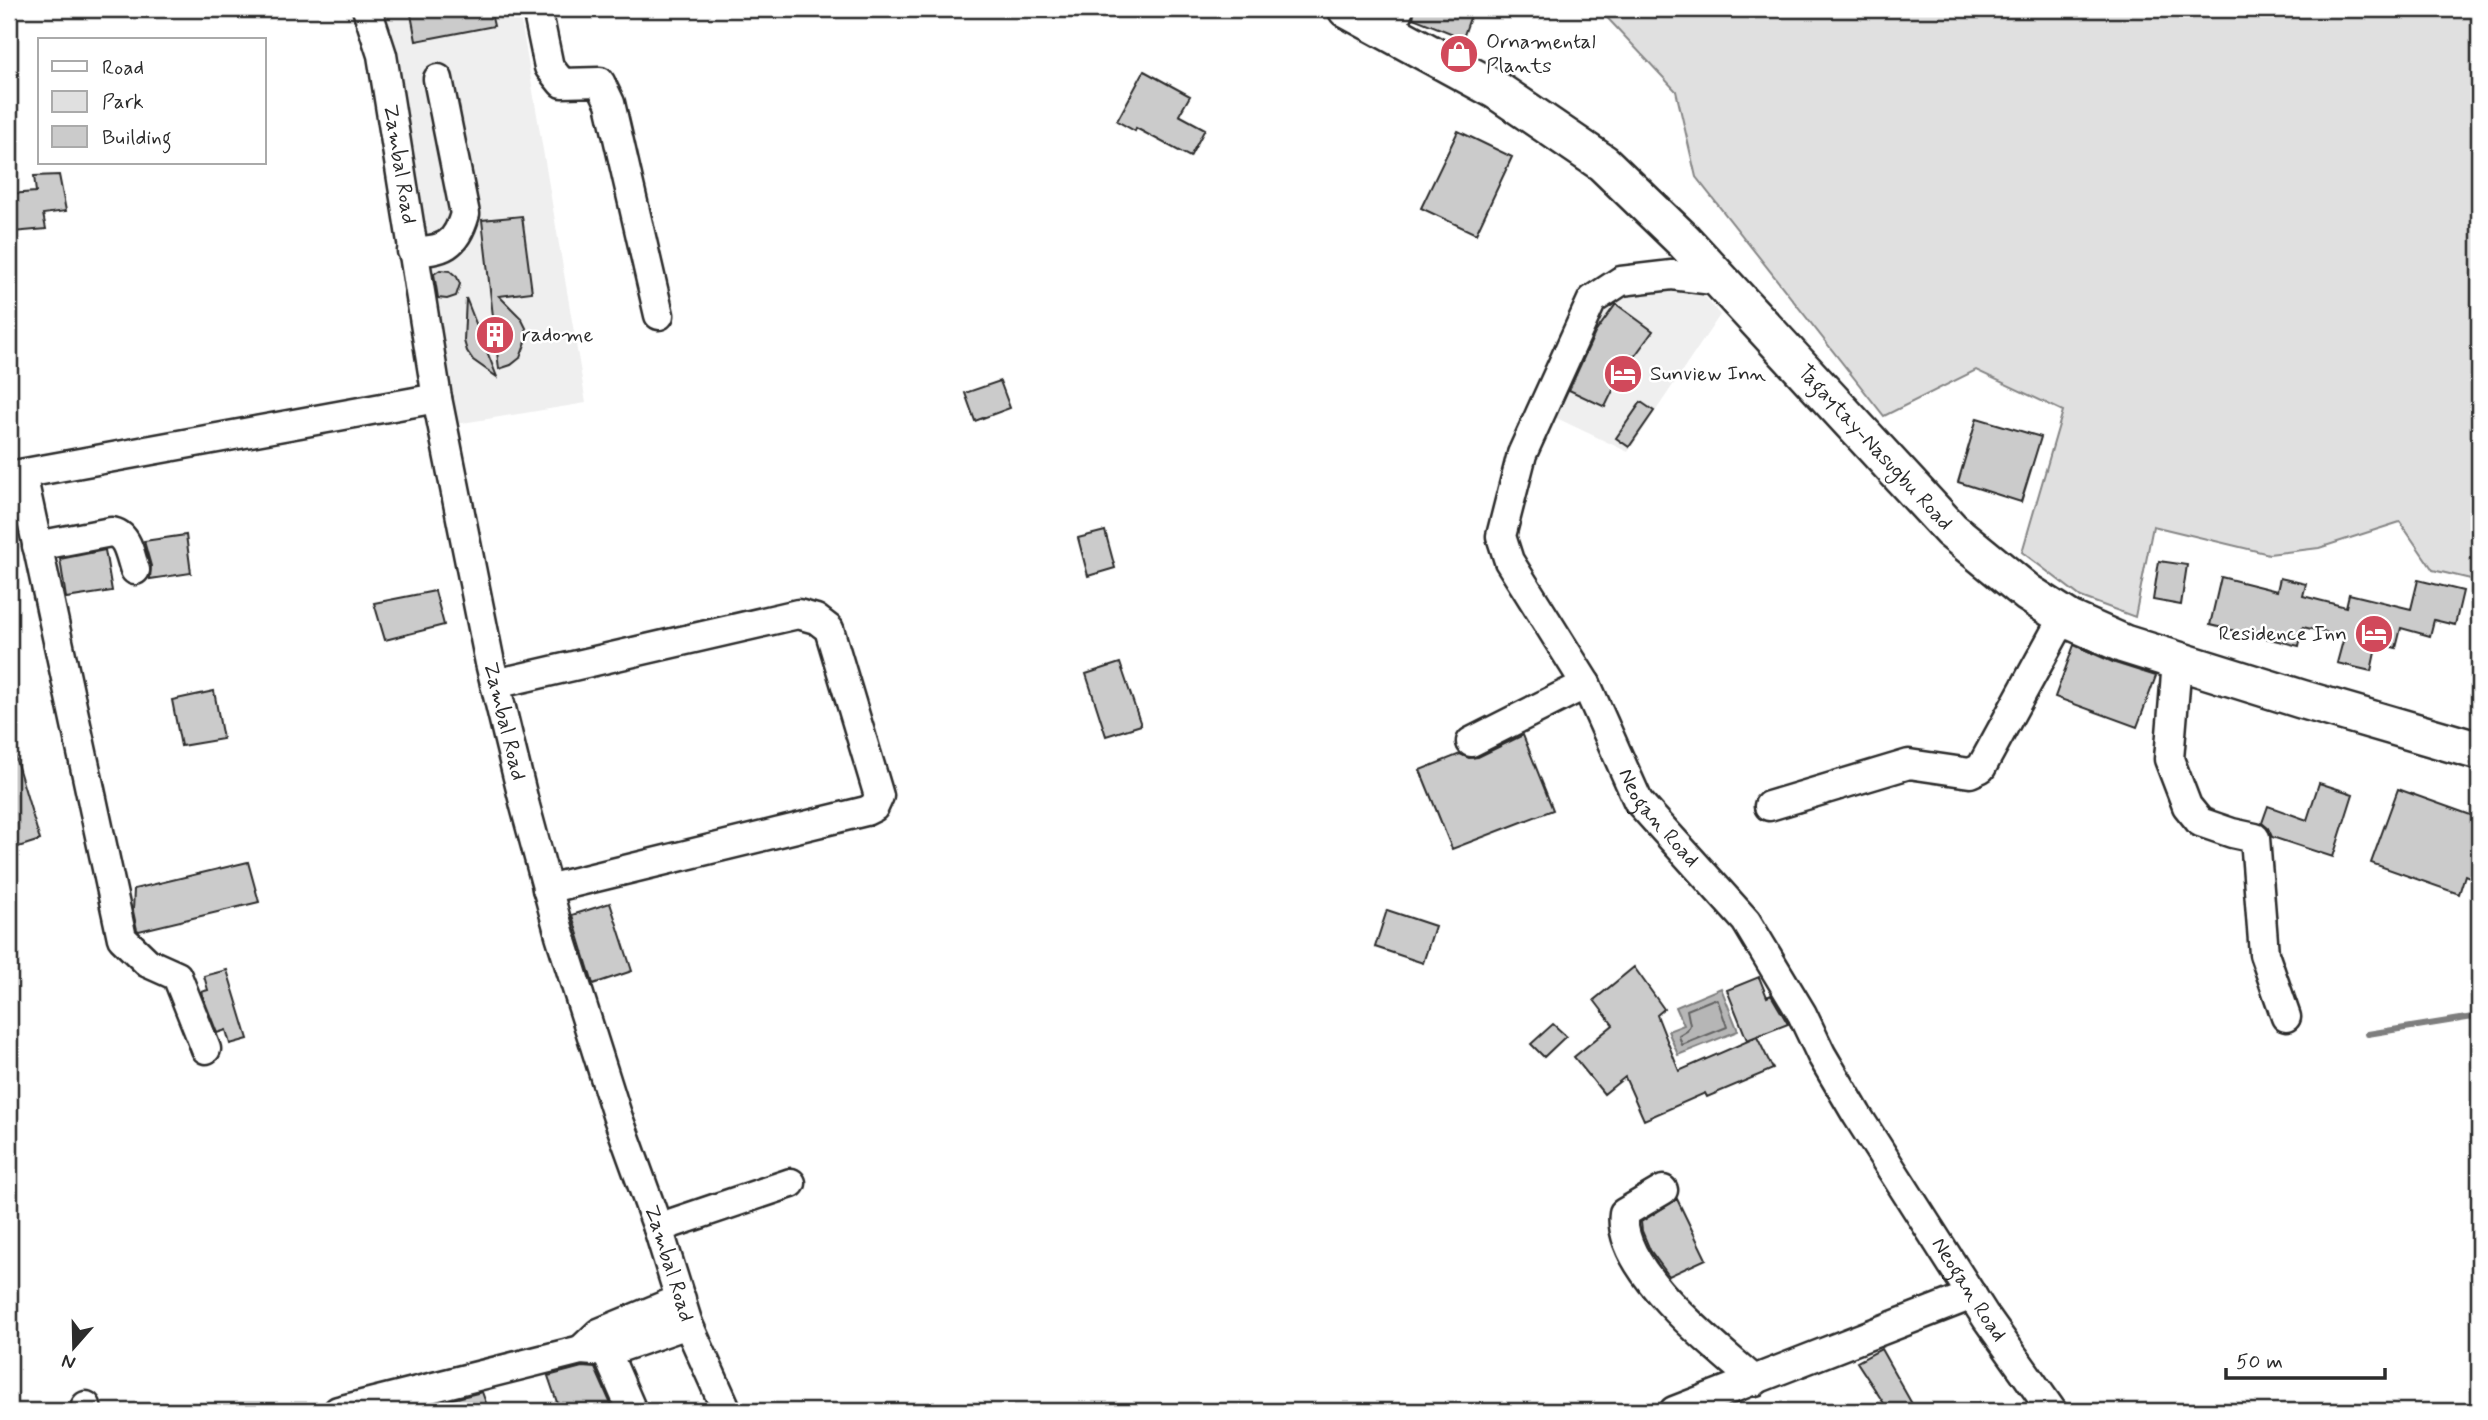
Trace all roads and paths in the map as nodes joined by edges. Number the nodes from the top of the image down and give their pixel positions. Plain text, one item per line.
1 (367, 9) edge
2 (537, 9) edge
3 (1348, 9) edge
4 (1394, 20) edge
5 (438, 79) dead end
6 (412, 251) junction
7 (1721, 281) junction
8 (659, 315) dead end
9 (437, 398) junction
10 (15, 475) edge
11 (37, 546) junction
12 (135, 570) dead end
13 (2064, 616) junction
14 (2176, 662) junction
15 (495, 684) junction
16 (1586, 684) junction
17 (1471, 742) dead end
18 (2479, 751) edge
19 (1769, 806) dead end
20 (547, 889) junction
21 (2286, 1017) dead end
22 (206, 1049) dead end
23 (791, 1183) dead end
24 (1662, 1190) dead end
25 (658, 1228) junction
26 (1972, 1295) junction
27 (684, 1311) junction
28 (596, 1345) junction
29 (1755, 1381) junction
30 (338, 1411) edge
31 (632, 1411) edge
32 (727, 1411) edge
33 (1674, 1411) edge
34 (2052, 1411) edge

1 - 6 street, Zambal Road
2 - 8 street
3 - 4 main road, Tagaytay-Nasugbu Road
4 - 7 main road, Tagaytay-Nasugbu Road
5 - 6 street
6 - 9 street, Zambal Road
7 - 13 main road, Tagaytay-Nasugbu Road
7 - 16 street, Neogan Road
9 - 10 street
9 - 15 street, Zambal Road
10 - 11 street
11 - 12 street
11 - 22 street
13 - 14 main road, Tagaytay-Nasugbu Road
13 - 19 street
14 - 18 main road, Tagaytay-Nasugbu Road
14 - 21 street
15 - 20 street, Zambal Road
15 - 20 street
16 - 17 street
16 - 26 street, Neogan Road
20 - 25 street, Zambal Road
23 - 25 street
24 - 29 street
25 - 27 street, Zambal Road
26 - 29 street
26 - 34 street, Neogan Road
27 - 28 street
27 - 32 street, Zambal Road
28 - 30 street
28 - 31 street
29 - 33 street

